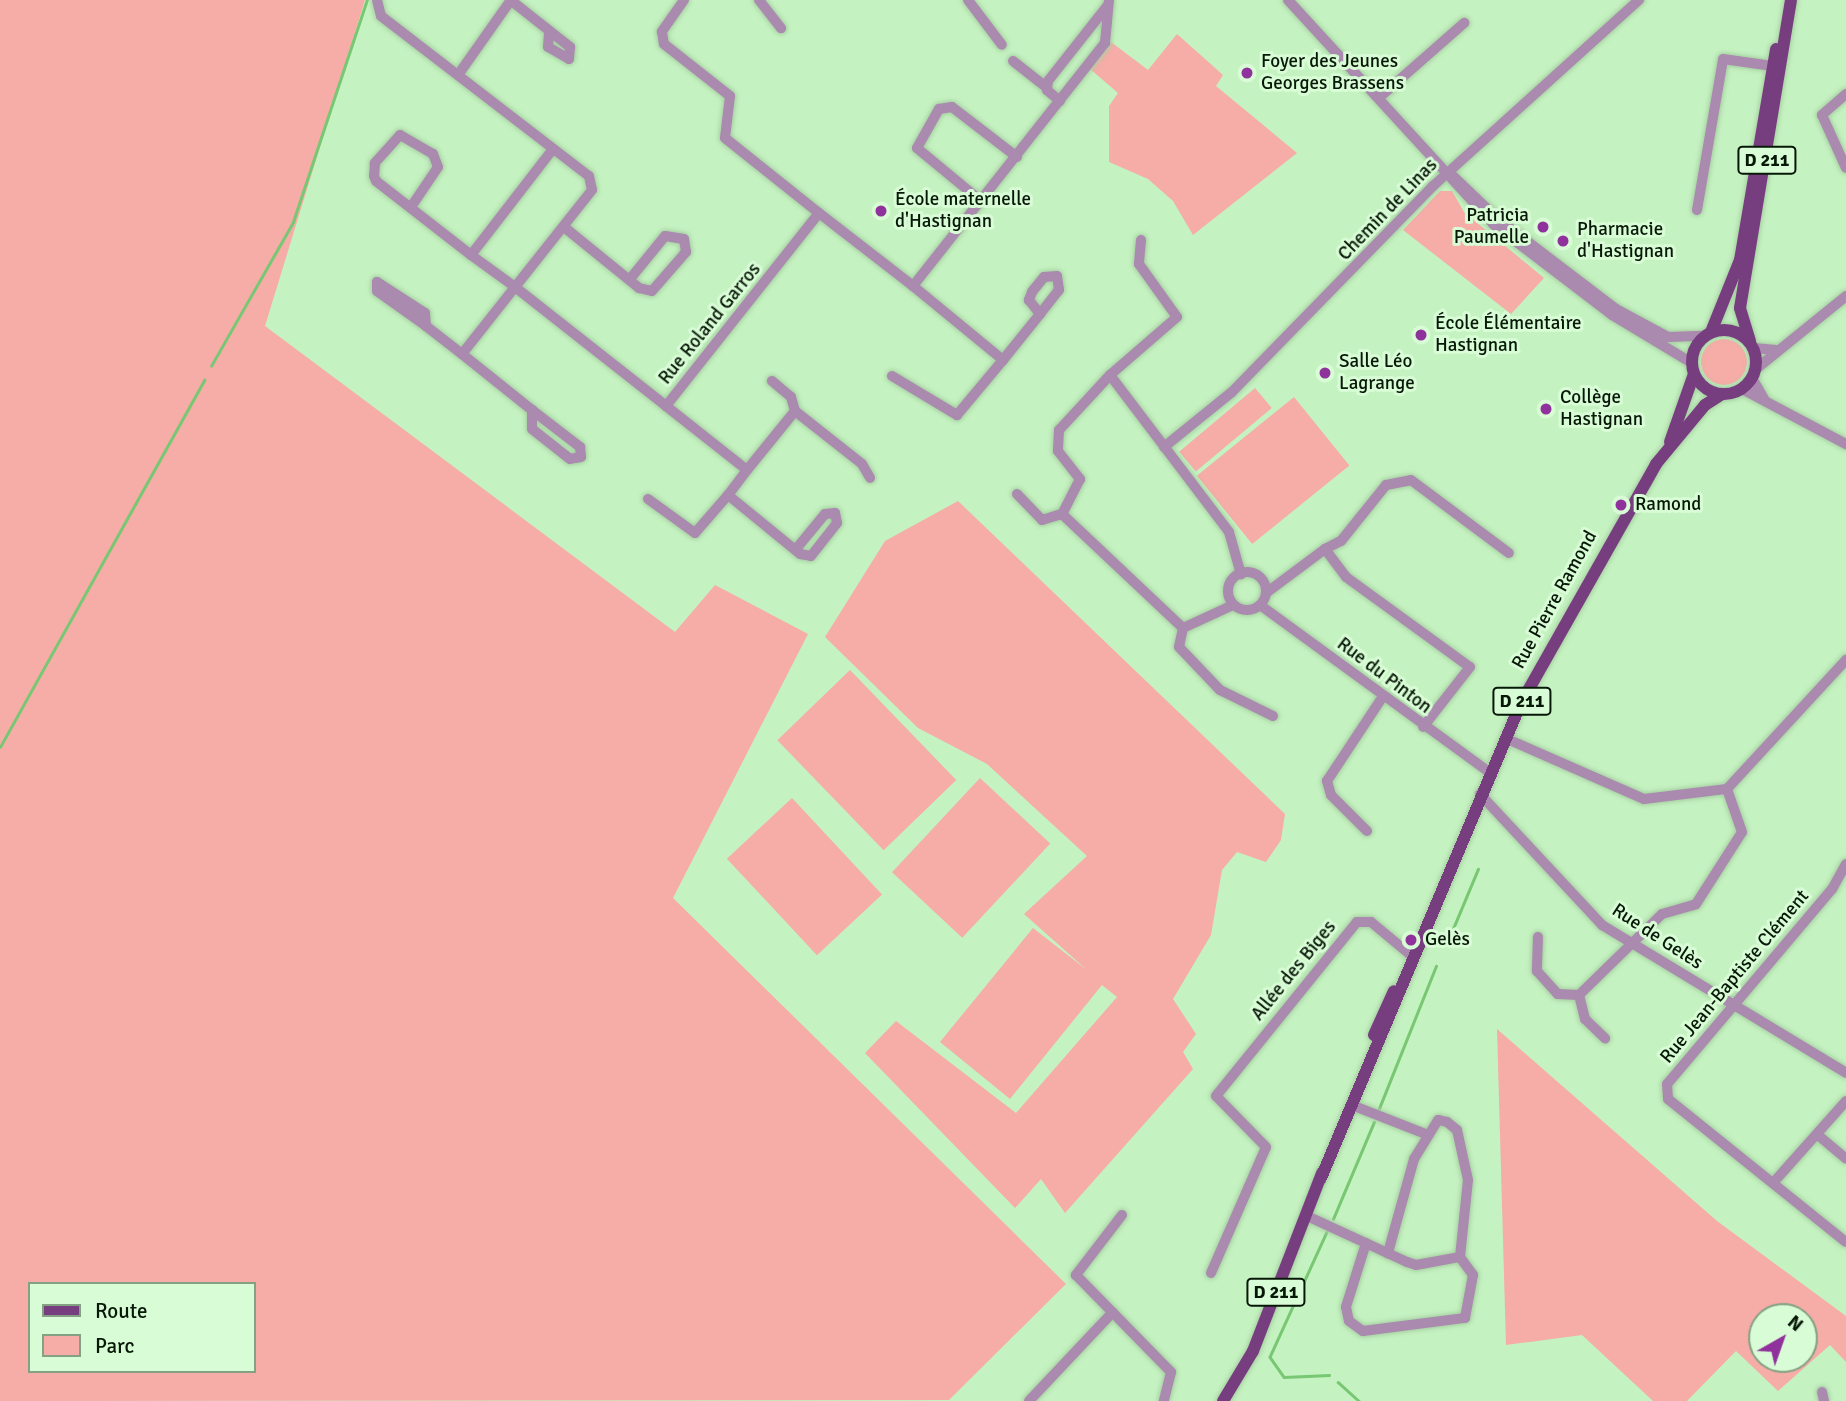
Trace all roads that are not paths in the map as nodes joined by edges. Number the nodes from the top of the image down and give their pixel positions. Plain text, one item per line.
1 (377, 0) edge
2 (684, 0) edge
3 (759, 0) edge
4 (968, 0) edge
5 (1288, 0) edge
6 (1639, 0) edge
7 (1784, 0) edge
8 (1791, 0) edge
9 (512, 1) edge
10 (1109, 3) edge
11 (1464, 23) dead end
12 (781, 28) dead end
13 (549, 31) dead end
14 (1002, 45) dead end
15 (1013, 61) dead end
16 (1773, 66) junction
17 (457, 75) junction
18 (1046, 87) junction
19 (1779, 87) junction
20 (1846, 94) edge
21 (1381, 96) junction
22 (1060, 101) junction
23 (553, 149) junction
24 (1017, 157) junction
25 (1846, 168) edge
26 (1449, 172) junction
27 (981, 201) junction
28 (411, 207) junction
29 (1697, 210) dead end
30 (819, 213) junction
31 (564, 226) junction
32 (1141, 240) dead end
33 (471, 255) junction
34 (630, 279) junction
35 (913, 286) junction
36 (515, 287) junction
37 (1846, 296) edge
38 (1041, 314) dead end
39 (426, 326) junction
40 (1708, 334) junction
41 (1752, 345) junction
42 (1776, 350) junction
43 (461, 354) junction
44 (1003, 360) junction
45 (1693, 368) junction
46 (1754, 373) junction
47 (1110, 375) junction
48 (891, 376) dead end
49 (772, 381) dead end
50 (1742, 389) junction
51 (1722, 394) junction
52 (1764, 399) junction
53 (666, 406) junction
54 (532, 410) junction
55 (795, 411) junction
56 (1846, 444) edge
57 (1669, 445) junction
58 (1164, 447) junction
59 (747, 470) junction
60 (870, 478) dead end
61 (1017, 494) dead end
62 (728, 495) junction
63 (648, 499) dead end
64 (1062, 513) junction
65 (1325, 549) junction
66 (796, 550) dead end
67 (1510, 553) dead end
68 (1241, 574) junction
69 (1266, 593) junction
70 (1233, 605) junction
71 (1260, 605) junction
72 (1183, 628) junction
73 (1846, 660) edge
74 (1382, 698) junction
75 (1273, 716) dead end
76 (1423, 727) junction
77 (1505, 738) junction
78 (1489, 772) junction
79 (1727, 789) junction
80 (1480, 794) junction
81 (1367, 831) dead end
82 (1846, 864) edge
83 (1538, 937) dead end
84 (1630, 944) junction
85 (1412, 956) junction
86 (1405, 973) junction
87 (1578, 995) junction
88 (1734, 1006) junction
89 (1605, 1038) dead end
90 (1846, 1073) edge
91 (1846, 1101) edge
92 (1354, 1106) junction
93 (1426, 1135) junction
94 (1819, 1136) junction
95 (1846, 1159) edge
96 (1321, 1178) junction
97 (1773, 1183) junction
98 (1122, 1215) dead end
99 (1307, 1216) junction
100 (1846, 1242) edge
101 (1366, 1243) junction
102 (1388, 1253) junction
103 (1461, 1257) junction
104 (1212, 1273) dead end
105 (1113, 1312) junction
106 (1029, 1401) edge
107 (1164, 1401) edge
108 (1223, 1401) edge

1 - 17 street
2 - 30 street
3 - 12 street
4 - 14 street
5 - 21 street
6 - 26 street, Chemin de Linas
7 - 16 main road, D 211
8 - 19 main road, D 211
9 - 13 street
9 - 17 street
10 - 18 street
10 - 22 street
11 - 21 street
15 - 18 street
16 - 19 street
16 - 29 street
16 - 40 main road, D 211
17 - 23 street
18 - 22 street
19 - 41 main road, D 211
20 - 25 street
21 - 26 street
22 - 24 street
23 - 31 street
23 - 33 street
24 - 27 street
24 - 27 street
26 - 40 street
26 - 45 street
26 - 58 street, Chemin de Linas
27 - 35 street
28 - 28 street, Rue Roland Garros
28 - 33 street, Rue Roland Garros
30 - 35 street
30 - 53 street, Rue Roland Garros
31 - 34 street
31 - 36 street
32 - 47 street
33 - 36 street, Rue Roland Garros
34 - 34 street
35 - 44 street
36 - 43 street
36 - 53 street, Rue Roland Garros
37 - 42 street
38 - 44 street
39 - 39 street
39 - 43 street
40 - 41 main road
40 - 45 main road
41 - 42 street
41 - 46 main road
42 - 46 street
43 - 54 street
44 - 48 street
45 - 51 main road
45 - 57 main road, Rue Pierre Ramond / D 211
46 - 50 main road
46 - 52 street
47 - 58 street
47 - 64 street
49 - 55 street
50 - 51 main road
50 - 52 street
51 - 57 main road, Rue Pierre Ramond / D 211
52 - 56 street
53 - 59 street
54 - 54 street
55 - 59 street
55 - 60 street
57 - 77 main road, Rue Pierre Ramond / D 211
58 - 68 street
59 - 62 street
61 - 64 street
62 - 63 street
62 - 66 street
64 - 72 street
65 - 67 street
65 - 69 street
65 - 76 street
68 - 69 street
68 - 70 street
69 - 71 street
70 - 71 street
70 - 72 street
71 - 74 street, Rue du Pinton
72 - 75 street
73 - 79 street
74 - 76 street, Rue du Pinton
74 - 81 street
76 - 78 street, Rue du Pinton
77 - 78 main road, Rue Pierre Ramond / D 211
77 - 79 street
78 - 80 main road, Rue Pierre Ramond / D 211
79 - 84 street
80 - 84 street, Rue de Gelès
80 - 85 main road, Rue Pierre Ramond / D 211
82 - 88 street, Rue Jean-Baptiste Clément
83 - 87 street
84 - 87 street
84 - 88 street, Rue de Gelès
85 - 86 main road, Rue Pierre Ramond / D 211
85 - 104 street, Allée des Biges
86 - 92 main road, Rue Pierre Ramond / D 211
86 - 96 main road, Rue Pierre Ramond / D 211
87 - 89 street
88 - 90 street, Rue de Gelès
88 - 97 street, Rue Jean-Baptiste Clément
91 - 94 street
92 - 93 street
92 - 96 main road, Rue Pierre Ramond / D 211
93 - 102 street
93 - 103 street
94 - 95 street
94 - 97 street
96 - 99 main road, Rue Pierre Ramond / D 211
97 - 100 street, Rue Jean-Baptiste Clément
98 - 105 street
99 - 101 street
99 - 108 main road, Rue Pierre Ramond / D 211
101 - 102 street
101 - 103 street
102 - 103 street
105 - 106 street
105 - 107 street

